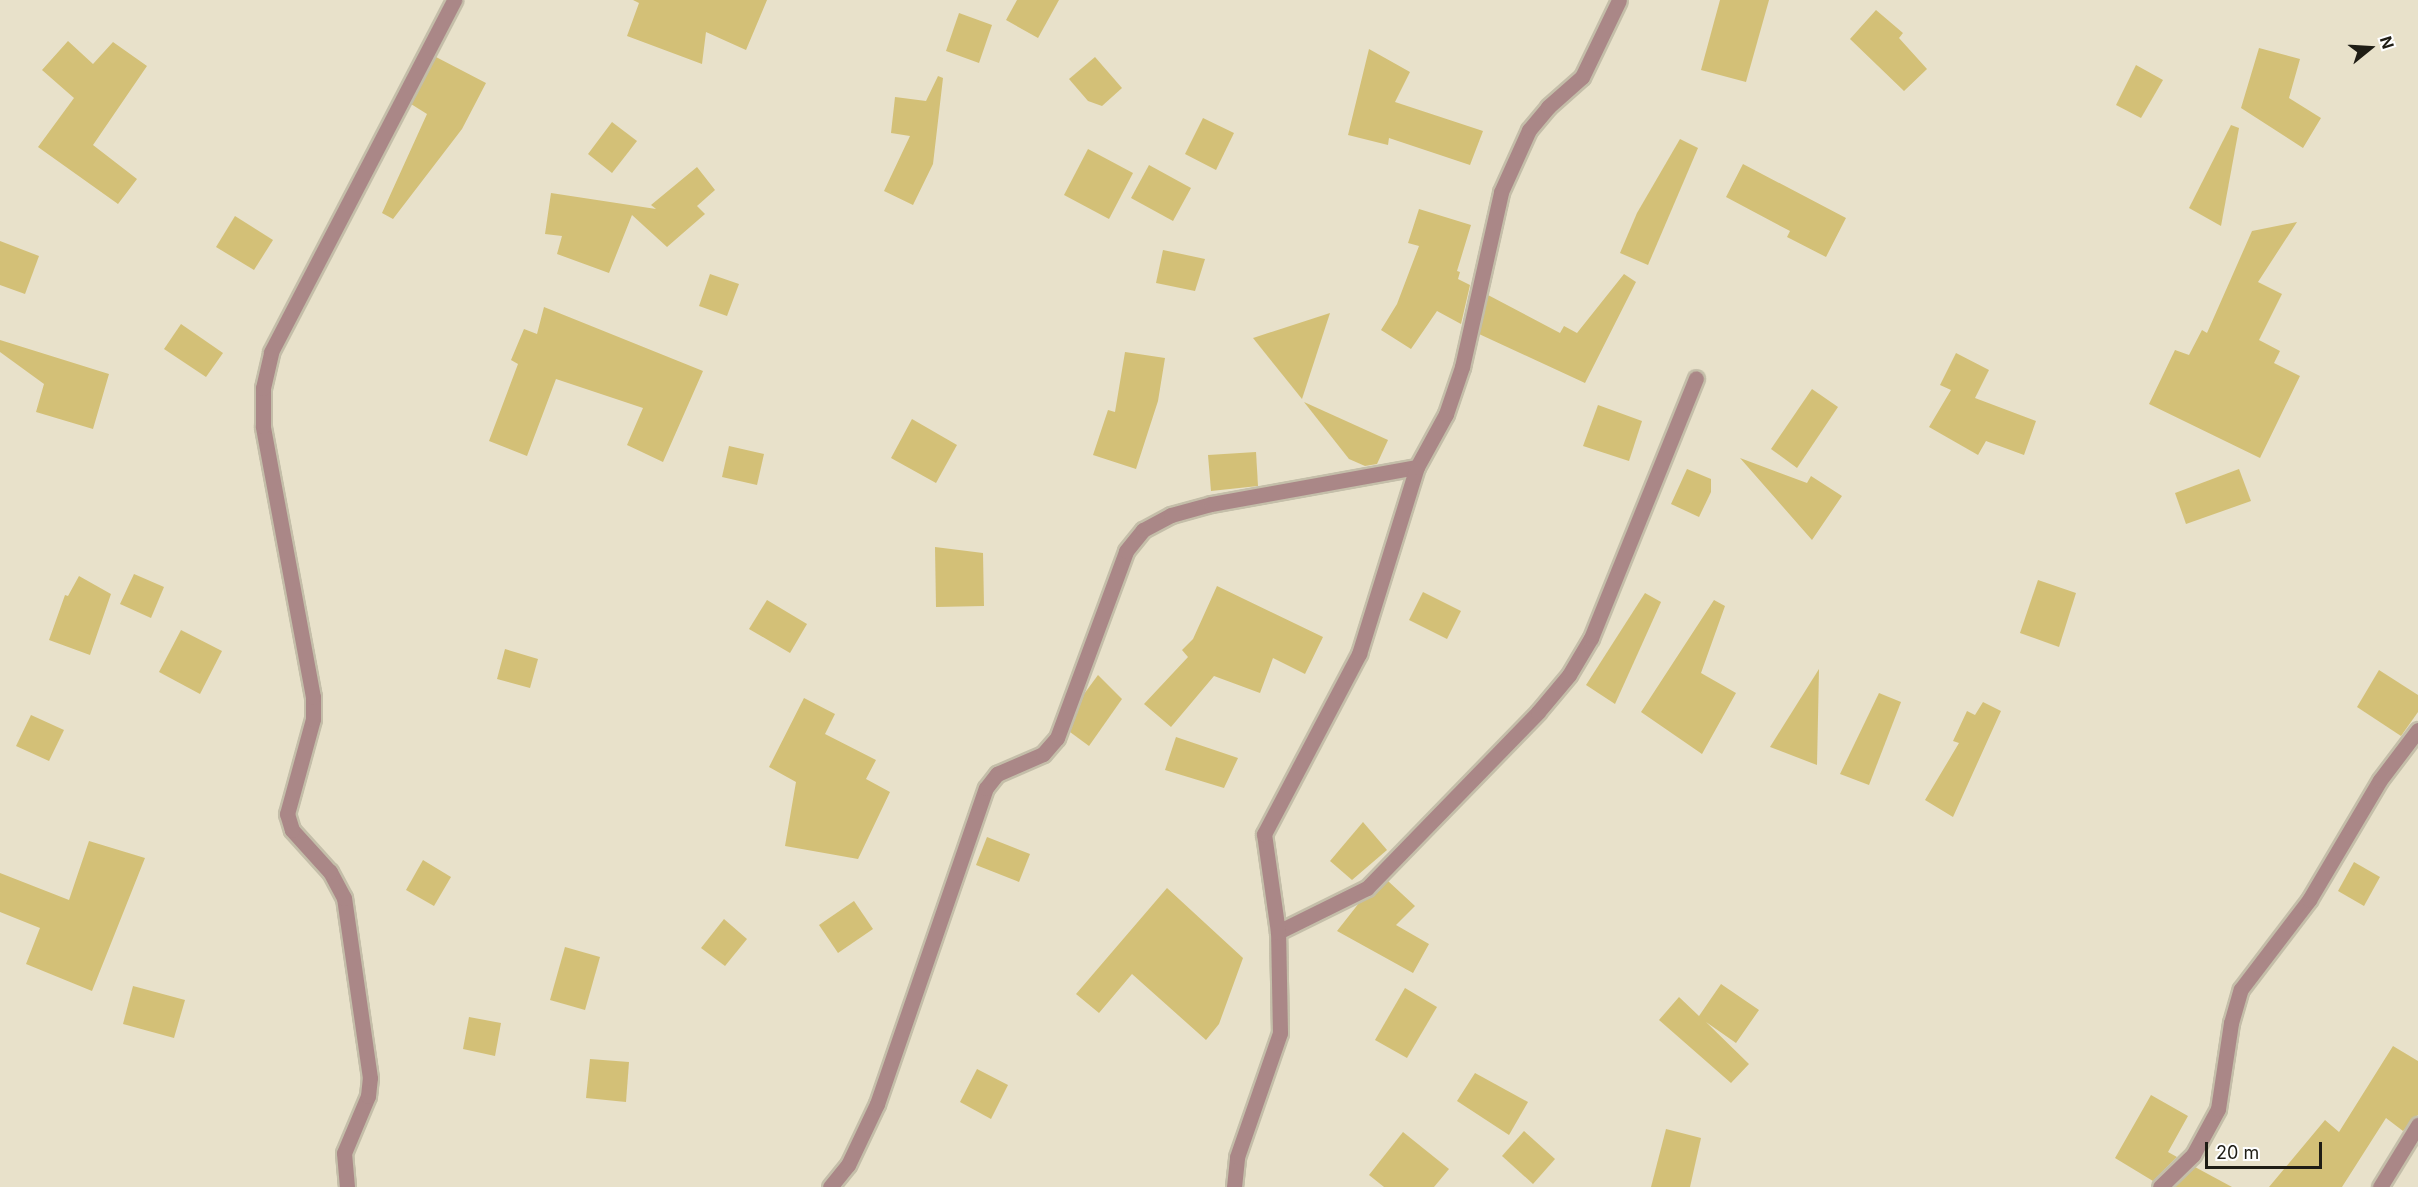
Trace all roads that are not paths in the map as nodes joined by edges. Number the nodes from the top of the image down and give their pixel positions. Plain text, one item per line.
1 (454, 0) edge
2 (1619, 0) edge
3 (1696, 378) dead end
4 (1417, 467) junction
5 (2418, 730) edge
6 (1278, 932) junction
7 (2418, 1125) edge
8 (347, 1187) edge
9 (830, 1187) edge
10 (1234, 1187) edge
11 (2160, 1187) edge
12 (2380, 1187) edge

1 - 8 street
2 - 4 street
3 - 6 street
4 - 6 street
4 - 9 street
5 - 11 street
6 - 10 street
7 - 12 street

